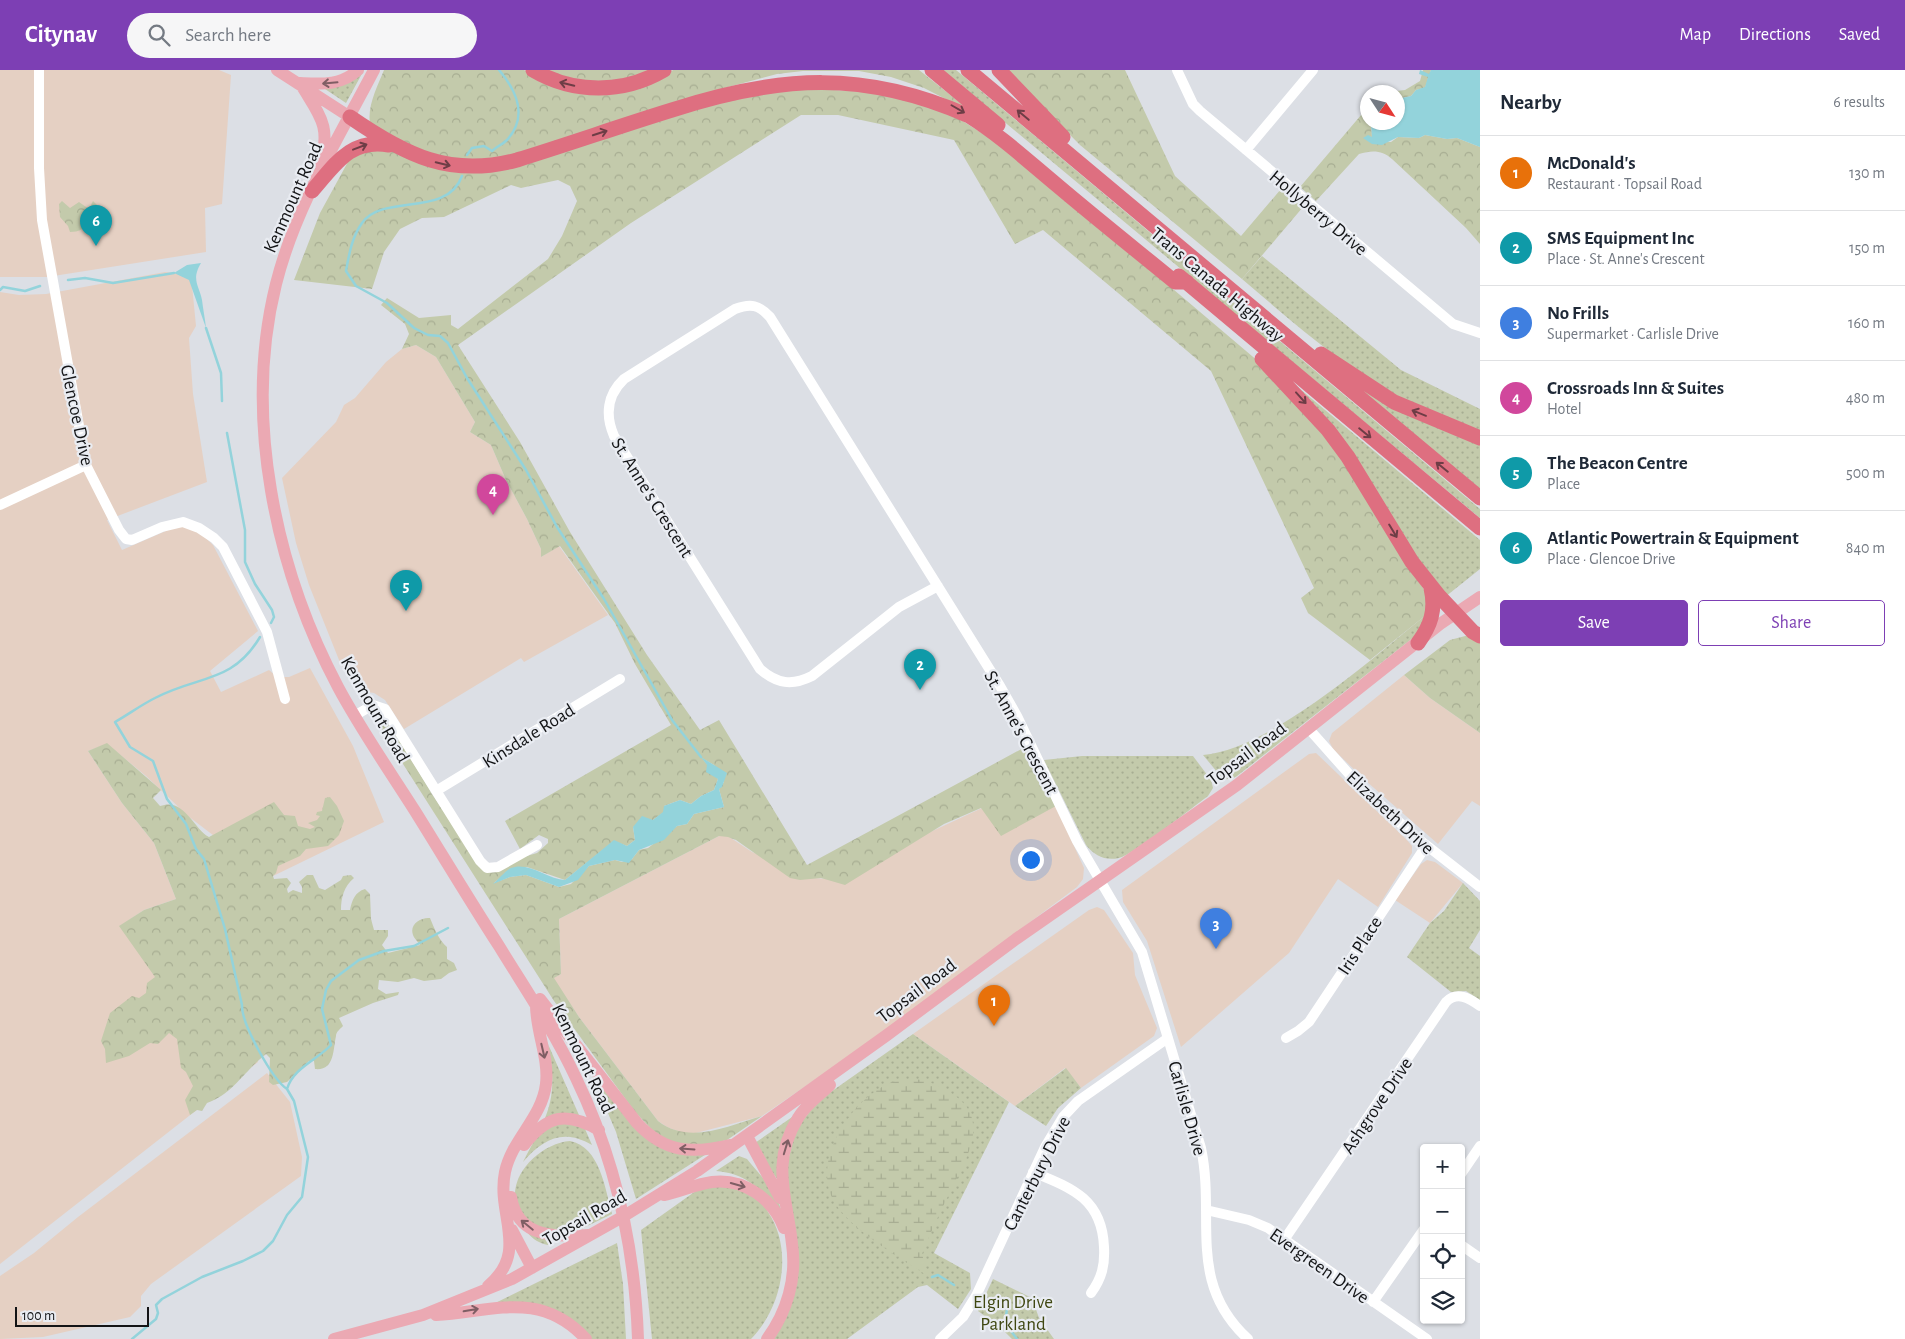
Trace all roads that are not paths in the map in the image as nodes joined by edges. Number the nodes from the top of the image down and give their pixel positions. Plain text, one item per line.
1 (39, 70) edge
2 (277, 70) edge
3 (358, 70) edge
4 (374, 70) edge
5 (533, 70) edge
6 (664, 70) edge
7 (932, 70) edge
8 (968, 70) edge
9 (999, 70) edge
10 (1177, 70) edge
11 (1313, 70) edge
12 (300, 83) junction
13 (350, 117) junction
14 (398, 146) junction
15 (1246, 150) junction
16 (312, 191) junction
17 (1198, 262) junction
18 (1190, 285) junction
19 (1480, 333) edge
20 (1480, 438) edge
21 (86, 465) junction
22 (1480, 498) edge
23 (0, 505) edge
24 (1480, 528) edge
25 (938, 586) junction
26 (1430, 587) junction
27 (1480, 597) edge
28 (1455, 613) junction
29 (1480, 636) edge
30 (1418, 643) junction
31 (620, 679) dead end
32 (285, 699) dead end
33 (354, 716) junction
34 (1309, 729) junction
35 (436, 792) junction
36 (537, 845) dead end
37 (1426, 846) junction
38 (1100, 880) junction
39 (1480, 887) edge
40 (518, 975) junction
41 (536, 1003) junction
42 (1480, 1006) edge
43 (1168, 1038) junction
44 (1286, 1038) dead end
45 (862, 1053) junction
46 (598, 1130) junction
47 (747, 1136) junction
48 (735, 1144) junction
49 (1480, 1146) edge
50 (1465, 1168) edge
51 (1034, 1172) junction
52 (656, 1196) junction
53 (1206, 1210) junction
54 (786, 1212) junction
55 (508, 1219) junction
56 (1421, 1234) edge
57 (591, 1235) junction
58 (1284, 1240) junction
59 (1465, 1248) edge
60 (1480, 1258) edge
61 (532, 1268) junction
62 (1091, 1293) dead end
63 (478, 1294) junction
64 (1373, 1302) junction
65 (423, 1315) junction
66 (638, 1338) edge
67 (334, 1339) edge
68 (586, 1339) edge
69 (760, 1339) edge
70 (767, 1339) edge
71 (940, 1339) edge
72 (1248, 1339) edge
73 (1426, 1339) edge

1 - 21 street, Glencoe Drive
2 - 12 main road
3 -> 12 main road
4 - 13 main road, Kenmount Road
6 -> 5 highway
7 - 18 highway, Trans Canada Highway
17 -> 8 highway, Trans Canada Highway
9 - 17 highway
10 - 15 street, Hollyberry Drive
11 - 15 street
12 - 13 main road
12 - 16 main road
13 - 14 highway
13 - 16 main road, Kenmount Road
16 -> 14 highway
14 -> 18 highway
15 - 19 street, Hollyberry Drive
16 - 33 main road, Kenmount Road
20 -> 17 highway
22 -> 17 highway, Trans Canada Highway
18 -> 24 highway, Trans Canada Highway
18 -> 26 highway
21 - 23 street
21 - 32 street, Glencoe Drive
25 - 25 street, St. Anne's Crescent
25 - 38 street, St. Anne's Crescent
26 - 28 highway
26 - 30 highway
27 - 28 main road, Topsail Road
28 - 29 highway
28 - 30 main road, Topsail Road
30 - 34 main road, Topsail Road
31 - 35 street, Kinsdale Road
33 - 35 street
33 - 40 main road, Kenmount Road
34 - 37 street, Elizabeth Drive
34 - 38 main road, Topsail Road
35 - 36 street
37 - 39 street, Elizabeth Drive
37 - 44 street, Iris Place
38 - 43 street, Carlisle Drive
38 - 45 main road, Topsail Road
40 - 41 main road, Kenmount Road
48 -> 40 main road
41 - 46 main road, Kenmount Road
41 -> 55 main road
42 - 58 street, Ashgrove Drive
43 - 51 street, Canterbury Drive
43 - 53 street, Carlisle Drive
45 - 47 main road, Topsail Road
54 -> 45 main road
57 -> 46 main road
46 - 66 main road, Kenmount Road
47 - 48 main road, Topsail Road
47 - 54 main road
48 - 52 main road, Topsail Road
49 - 50 street
51 - 62 street
51 - 71 street, Canterbury Drive
52 - 57 main road, Topsail Road
52 -> 69 main road
53 - 58 street, Evergreen Drive
53 - 72 street, Carlisle Drive
54 - 70 main road
55 - 61 main road
55 - 63 main road
56 - 64 street
57 - 61 main road, Topsail Road
58 - 64 street, Evergreen Drive
59 - 60 street
61 - 63 main road, Topsail Road
63 - 65 main road, Topsail Road
64 - 73 street, Evergreen Drive
65 - 67 main road, Topsail Road
65 -> 68 main road

